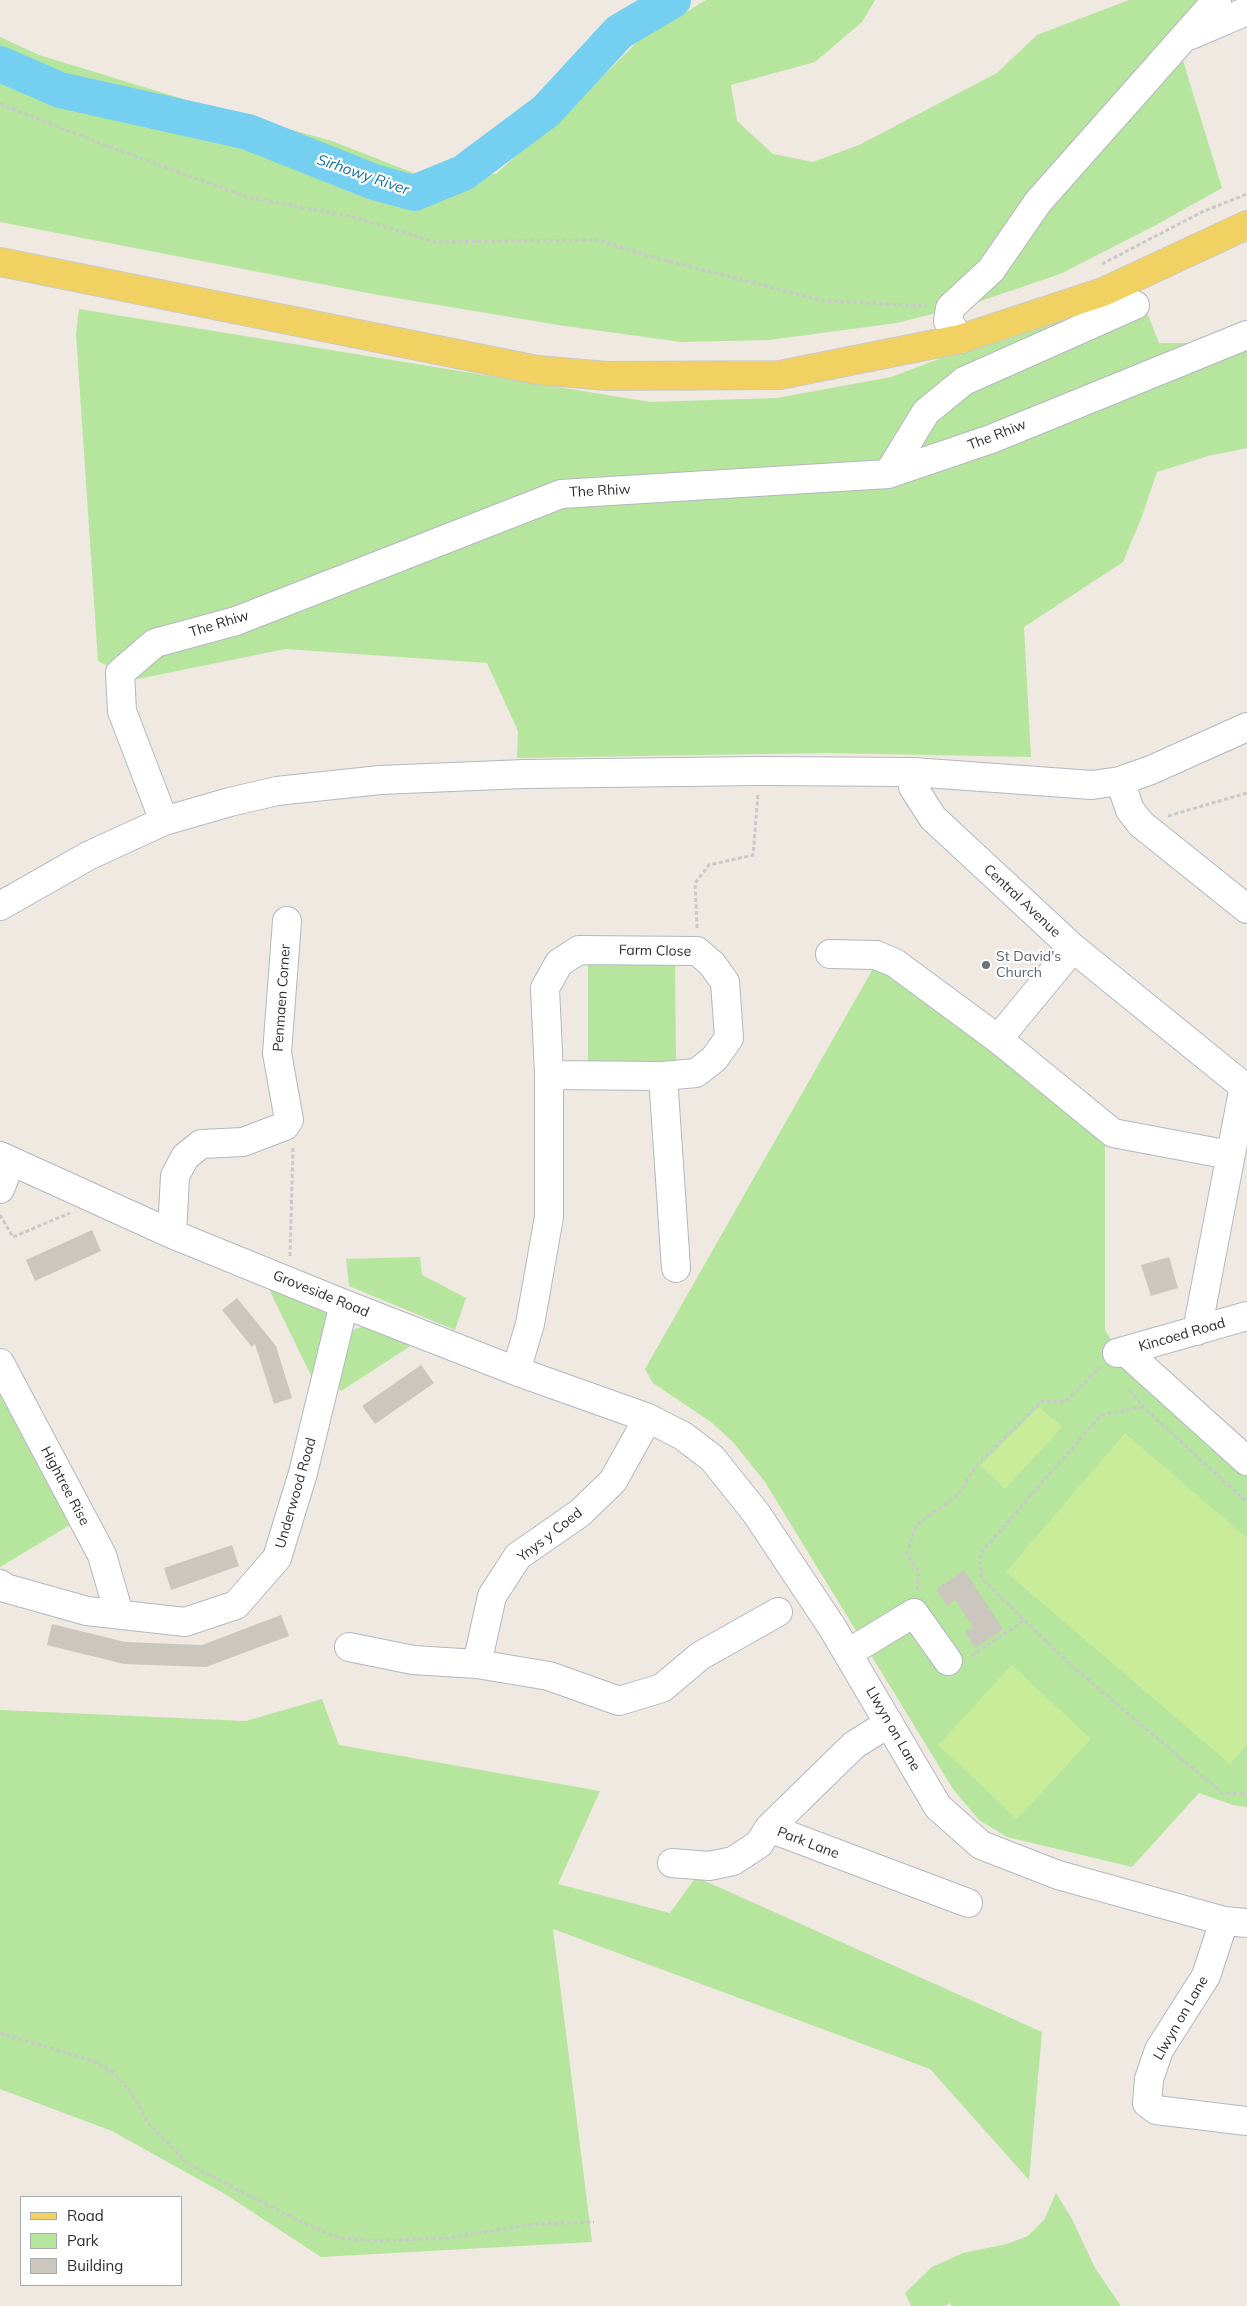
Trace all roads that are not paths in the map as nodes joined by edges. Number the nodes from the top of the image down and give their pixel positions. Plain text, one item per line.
1 (1217, 0) edge
2 (1247, 11) edge
3 (1182, 39) junction
4 (1247, 225) edge
5 (0, 262) edge
6 (1135, 305) dead end
7 (1247, 334) edge
8 (960, 339) junction
9 (888, 474) junction
10 (1247, 727) edge
11 (913, 772) junction
12 (1120, 781) junction
13 (164, 821) junction
14 (0, 906) edge
15 (1247, 909) edge
16 (287, 921) dead end
17 (1073, 948) junction
18 (830, 954) dead end
19 (998, 1039) junction
20 (549, 1075) junction
21 (663, 1076) junction
22 (1245, 1087) edge
23 (1230, 1156) junction
24 (5, 1159) edge
25 (0, 1189) edge
26 (172, 1234) junction
27 (676, 1268) dead end
28 (344, 1304) junction
29 (1245, 1320) edge
30 (1197, 1331) junction
31 (0, 1363) edge
32 (516, 1371) junction
33 (648, 1418) junction
34 (1247, 1461) edge
35 (0, 1584) edge
36 (778, 1612) dead end
37 (119, 1614) junction
38 (349, 1647) dead end
39 (848, 1653) junction
40 (948, 1661) road end
41 (477, 1664) junction
42 (889, 1723) junction
43 (769, 1828) junction
44 (672, 1862) dead end
45 (968, 1903) dead end
46 (1236, 1922) edge
47 (1247, 2122) edge

1 - 3 street
2 - 3 street
3 - 8 street
4 - 8 main road
5 - 8 main road
6 - 9 street
7 - 9 street, The Rhiw
9 - 13 street, The Rhiw
10 - 12 street
11 - 12 street
11 - 13 street
11 - 17 street, Central Avenue
12 - 15 street
13 - 14 street
16 - 26 street, Penmaen Corner
17 - 19 street
17 - 22 street, Central Avenue
18 - 19 street
19 - 23 street
20 - 21 street, Farm Close
20 - 21 street, Farm Close
20 - 32 street, Farm Close
21 - 27 street
22 - 23 street
23 - 30 street
24 - 25 street
24 - 26 street, Groveside Road
26 - 28 street, Groveside Road
28 - 32 street, Groveside Road
28 - 37 street, Underwood Road
29 - 30 street, Kincoed Road
30 - 34 street, Kincoed Road
31 - 37 street, Hightree Rise
32 - 33 street, Groveside Road
33 - 39 street, Llwyn on Lane
33 - 41 street, Ynys y Coed
35 - 37 street, Underwood Road
36 - 41 street
38 - 41 street
39 - 40 street
39 - 42 street, Llwyn on Lane
42 - 43 street, Park Lane
42 - 46 street, Llwyn on Lane
43 - 44 street
43 - 45 street, Park Lane
46 - 47 street, Llwyn on Lane

